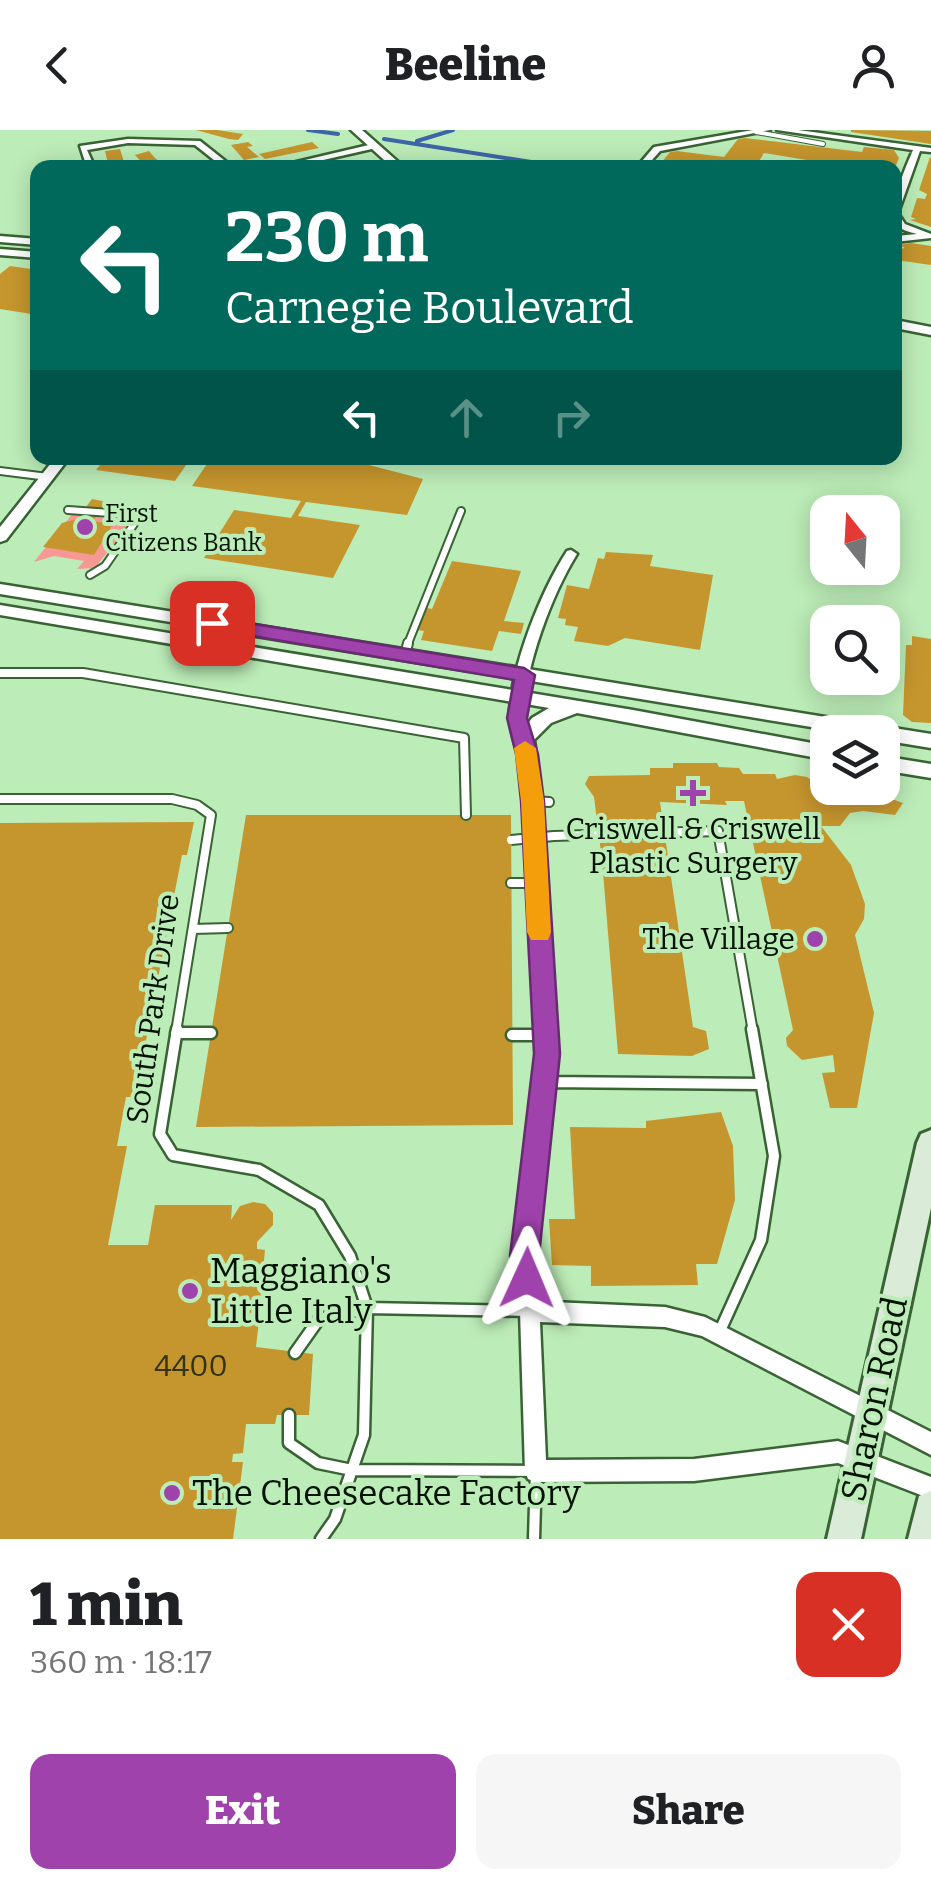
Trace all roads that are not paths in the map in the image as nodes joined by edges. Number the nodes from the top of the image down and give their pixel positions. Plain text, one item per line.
1 (356, 130) edge
2 (781, 130) edge
3 (761, 131) edge
4 (804, 137) junction
5 (823, 144) dead end
6 (373, 146) junction
7 (917, 148) junction
8 (931, 150) edge
9 (88, 160) edge
10 (220, 160) edge
11 (311, 160) edge
12 (390, 160) edge
13 (647, 160) edge
14 (902, 193) edge
15 (902, 233) edge
16 (930, 236) edge
17 (0, 239) edge
18 (30, 241) edge
19 (0, 252) edge
20 (30, 254) edge
21 (902, 313) edge
22 (931, 318) edge
23 (902, 325) edge
24 (931, 331) edge
25 (57, 465) edge
26 (0, 471) edge
27 (48, 478) junction
28 (68, 510) dead end
29 (462, 511) dead end
30 (0, 537) edge
31 (571, 554) dead end
32 (90, 574) dead end
33 (0, 589) edge
34 (0, 614) edge
35 (405, 655) junction
36 (0, 673) edge
37 (524, 675) junction
38 (518, 696) junction
39 (582, 707) junction
40 (810, 721) edge
41 (900, 736) edge
42 (931, 741) edge
43 (810, 750) edge
44 (527, 754) junction
45 (900, 765) edge
46 (931, 771) edge
47 (530, 779) joint
48 (0, 800) edge
49 (532, 801) junction
50 (549, 802) dead end
51 (466, 815) dead end
52 (511, 840) dead end
53 (512, 883) dead end
54 (536, 883) junction
55 (228, 928) dead end
56 (193, 929) junction
57 (176, 1032) junction
58 (211, 1034) dead end
59 (512, 1035) dead end
60 (545, 1036) junction
61 (546, 1082) junction
62 (762, 1084) junction
63 (931, 1143) edge
64 (368, 1308) junction
65 (530, 1310) junction
66 (720, 1334) junction
67 (295, 1353) dead end
68 (870, 1414) junction
69 (289, 1415) dead end
70 (931, 1444) edge
71 (860, 1458) junction
72 (352, 1470) junction
73 (536, 1470) junction
74 (931, 1488) edge
75 (931, 1508) edge
76 (321, 1539) edge
77 (534, 1539) edge
78 (844, 1539) edge
79 (925, 1539) edge

1 - 6 street
2 - 4 street
3 - 4 lane
3 - 13 street
4 - 5 lane
4 - 7 street
6 - 11 street
6 - 12 street
7 - 8 street
7 - 14 street
9 - 10 street
15 - 16 street
17 - 18 street
19 - 20 street
21 - 22 street
23 - 24 street
25 - 27 street
26 - 27 lane
27 - 30 street
28 - 32 lane
29 - 35 lane
31 - 37 street
33 - 35 street
34 - 38 street
35 - 37 street
36 - 51 lane
37 - 38 street
37 - 40 street
38 - 39 street
38 - 44 street
39 - 43 street
39 - 44 street
41 - 42 street
44 - 47 street
45 - 46 street
47 - 49 lane
48 - 56 lane, South Park Drive
49 - 50 lane
49 - 54 lane
52 - 62 lane, bridge
53 - 54 lane
54 - 60 lane
55 - 56 lane
56 - 57 lane, South Park Drive
57 - 58 lane
57 - 64 lane, South Park Drive
59 - 60 lane
60 - 61 lane
61 - 62 lane
61 - 65 lane
62 - 66 lane
63 - 68 main road, Sharon Road
64 - 65 lane
64 - 67 lane
64 - 72 lane, South Park Drive
65 - 66 street
65 - 73 street
66 - 68 street
68 - 70 street
68 - 71 main road, Sharon Road
69 - 72 lane
71 - 73 street
71 - 74 street
71 - 78 main road, Sharon Road
72 - 73 lane
72 - 76 lane, South Park Drive
73 - 77 lane
75 - 79 main road

